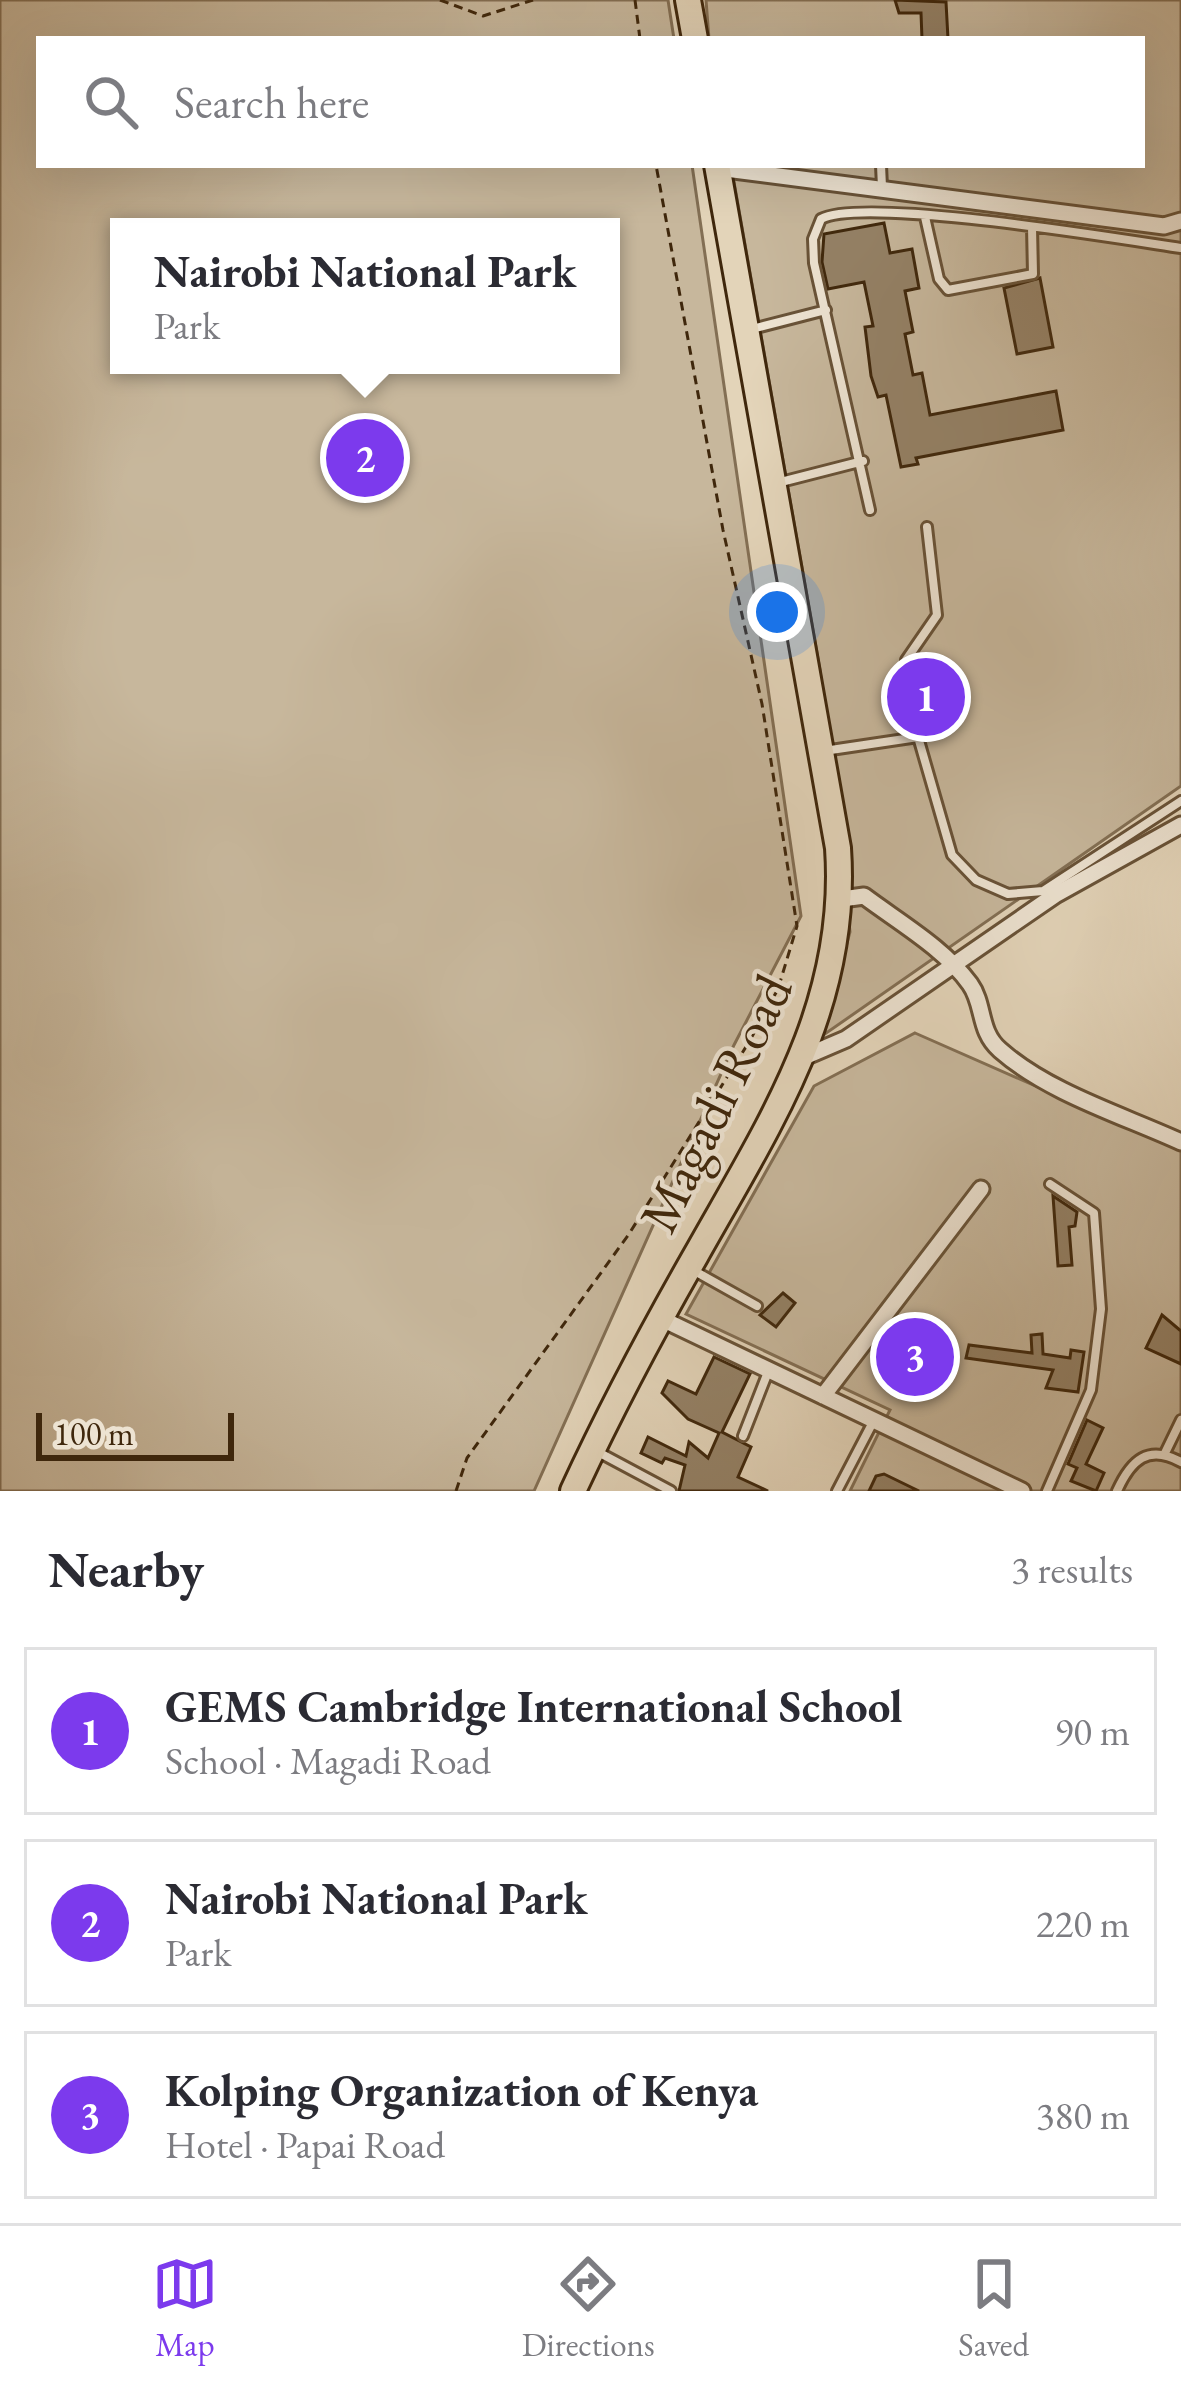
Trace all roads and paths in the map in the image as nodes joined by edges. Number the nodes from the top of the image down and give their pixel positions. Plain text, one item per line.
1 (440, 0) edge
2 (533, 0) edge
3 (635, 0) edge
4 (688, 0) edge
5 (640, 36) edge
6 (694, 36) edge
7 (657, 168) edge
8 (717, 168) edge
9 (724, 168) edge
10 (881, 168) edge
11 (882, 191) junction
12 (925, 217) junction
13 (1181, 221) edge
14 (1032, 226) junction
15 (1181, 248) edge
16 (826, 310) junction
17 (745, 331) junction
18 (863, 461) junction
19 (773, 484) junction
20 (870, 511) dead end
21 (927, 527) dead end
22 (918, 737) junction
23 (823, 752) junction
24 (1181, 801) edge
25 (1181, 825) edge
26 (842, 899) junction
27 (954, 963) junction
28 (804, 1057) junction
29 (1181, 1142) edge
30 (1050, 1184) dead end
31 (981, 1189) dead end
32 (688, 1267) junction
33 (758, 1306) dead end
34 (660, 1318) junction
35 (769, 1370) junction
36 (823, 1396) junction
37 (874, 1420) junction
38 (1181, 1420) edge
39 (743, 1436) dead end
40 (594, 1450) junction
41 (1165, 1453) junction
42 (1181, 1462) edge
43 (456, 1491) edge
44 (573, 1491) edge
45 (670, 1491) edge
46 (837, 1491) edge
47 (1022, 1491) edge
48 (1047, 1491) edge
49 (1117, 1491) edge

1 - 2 path
3 - 5 path
4 - 6 highway
7 - 43 path
8 - 17 highway, Magadi Road
9 - 11 street
10 - 11 lane
11 - 13 street
12 - 14 lane
12 - 14 lane
12 - 16 lane
14 - 15 lane
16 - 17 lane
16 - 18 lane
17 - 19 highway, Magadi Road
18 - 19 lane
18 - 20 lane
19 - 23 highway, Magadi Road
21 - 22 lane
22 - 23 lane
22 - 24 lane
23 - 26 highway, Magadi Road
25 - 27 street
26 - 27 street
26 - 28 highway, Magadi Road
27 - 28 street
27 - 29 street
28 - 32 highway, Magadi Road
30 - 48 lane
31 - 36 street
32 - 33 lane
32 - 34 highway, Magadi Road
34 - 35 street
34 - 40 highway, Magadi Road
35 - 36 street
35 - 39 lane
36 - 37 street
37 - 46 lane
37 - 47 street
38 - 41 lane
40 - 44 highway, Magadi Road
40 - 45 lane
41 - 42 lane
41 - 49 lane

